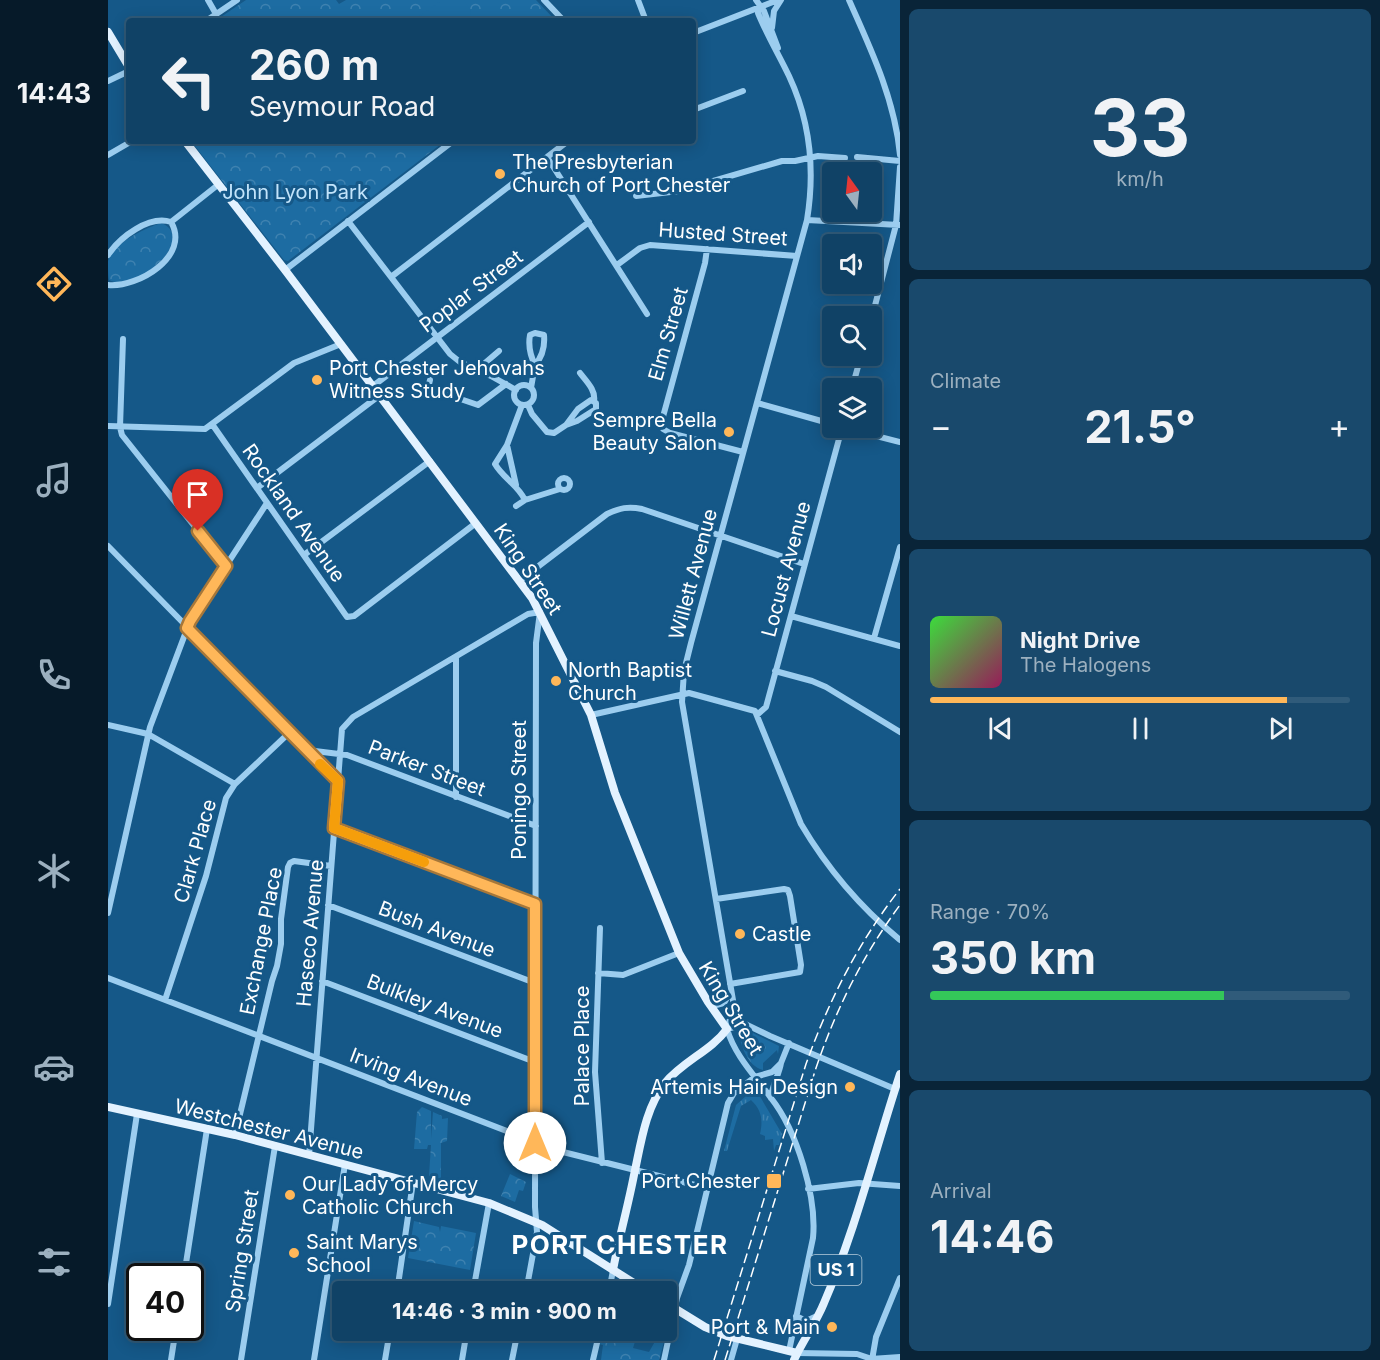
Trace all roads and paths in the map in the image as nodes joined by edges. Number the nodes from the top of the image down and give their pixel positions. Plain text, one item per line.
1 (208, 0) edge
2 (237, 0) edge
3 (544, 0) edge
4 (638, 0) edge
5 (756, 0) edge
6 (779, 0) edge
7 (849, 0) edge
8 (759, 7) junction
9 (216, 15) junction
10 (212, 18) edge
11 (561, 18) edge
12 (645, 18) edge
13 (108, 32) edge
14 (696, 32) edge
15 (772, 32) junction
16 (783, 63) junction
17 (126, 64) edge
18 (126, 71) edge
19 (108, 81) edge
20 (743, 91) dead end
21 (696, 109) edge
22 (127, 144) edge
23 (187, 144) edge
24 (449, 144) edge
25 (564, 144) edge
26 (108, 155) edge
27 (900, 155) edge
28 (547, 157) junction
29 (810, 157) junction
30 (845, 158) dead end
31 (857, 158) dead end
32 (900, 161) edge
33 (900, 167) edge
34 (219, 184) junction
35 (636, 196) dead end
36 (807, 220) junction
37 (348, 221) junction
38 (171, 222) junction
39 (589, 222) junction
40 (898, 225) edge
41 (707, 249) junction
42 (108, 255) edge
43 (797, 255) junction
44 (617, 265) junction
45 (285, 270) junction
46 (391, 277) junction
47 (108, 285) edge
48 (875, 306) edge
49 (647, 314) dead end
50 (437, 336) junction
51 (123, 339) dead end
52 (341, 344) junction
53 (499, 351) dead end
54 (535, 365) junction
55 (478, 369) junction
56 (580, 374) dead end
57 (430, 380) dead end
58 (506, 384) junction
59 (373, 386) junction
60 (531, 388) junction
61 (516, 390) junction
62 (380, 395) junction
63 (594, 400) junction
64 (757, 403) junction
65 (525, 405) junction
66 (822, 421) edge
67 (212, 424) junction
68 (566, 425) junction
69 (108, 426) edge
70 (120, 427) junction
71 (841, 438) edge
72 (882, 438) edge
73 (900, 442) edge
74 (507, 445) junction
75 (743, 452) junction
76 (430, 461) junction
77 (516, 485) junction
78 (257, 488) junction
79 (560, 489) dead end
80 (525, 500) junction
81 (267, 503) junction
82 (516, 506) dead end
83 (476, 524) junction
84 (721, 536) junction
85 (108, 546) edge
86 (900, 547) edge
87 (304, 555) junction
88 (804, 564) junction
89 (226, 566) junction
90 (519, 581) junction
91 (540, 612) junction
92 (791, 616) junction
93 (187, 628) junction
94 (874, 638) junction
95 (900, 646) edge
96 (456, 658) junction
97 (775, 672) junction
98 (682, 694) junction
99 (591, 715) junction
100 (757, 715) junction
101 (108, 725) edge
102 (290, 732) junction
103 (900, 732) edge
104 (148, 734) junction
105 (306, 750) junction
106 (340, 754) junction
107 (338, 781) junction
108 (235, 784) junction
109 (456, 797) junction
110 (536, 826) junction
111 (334, 828) junction
112 (331, 866) junction
113 (716, 899) junction
114 (535, 904) junction
115 (328, 905) junction
116 (108, 913) edge
117 (600, 928) dead end
118 (900, 939) edge
119 (679, 953) junction
120 (598, 973) junction
121 (108, 978) edge
122 (322, 981) junction
123 (535, 983) junction
124 (731, 987) junction
125 (165, 1000) junction
126 (708, 1002) junction
127 (727, 1029) junction
128 (259, 1036) junction
129 (789, 1044) junction
130 (316, 1058) junction
131 (535, 1062) junction
132 (781, 1063) junction
133 (900, 1074) edge
134 (755, 1077) junction
135 (895, 1089) junction
136 (771, 1098) junction
137 (108, 1107) edge
138 (137, 1114) junction
139 (207, 1128) junction
140 (235, 1135) junction
141 (535, 1143) junction
142 (275, 1146) junction
143 (309, 1155) junction
144 (602, 1163) junction
145 (345, 1164) junction
146 (635, 1170) junction
147 (413, 1182) junction
148 (867, 1184) junction
149 (900, 1186) edge
150 (707, 1188) junction
151 (808, 1189) junction
152 (489, 1203) junction
153 (535, 1221) junction
154 (186, 1263) edge
155 (111, 1267) edge
156 (613, 1270) junction
157 (900, 1278) edge
158 (399, 1281) edge
159 (475, 1281) edge
160 (528, 1281) edge
161 (611, 1281) edge
162 (630, 1281) edge
163 (677, 1303) edge
164 (108, 1304) edge
165 (677, 1310) edge
166 (818, 1316) junction
167 (796, 1317) junction
168 (737, 1339) junction
169 (174, 1341) edge
170 (388, 1341) edge
171 (465, 1341) edge
172 (516, 1341) edge
173 (597, 1341) edge
174 (668, 1341) edge
175 (793, 1355) edge
176 (900, 1357) edge
177 (171, 1360) edge
178 (241, 1360) edge
179 (314, 1360) edge
180 (385, 1360) edge
181 (462, 1360) edge
182 (512, 1360) edge
183 (593, 1360) edge
184 (664, 1360) edge
185 (732, 1360) edge
186 (806, 1360) edge
187 (871, 1360) edge

1 - 9 street
2 - 9 street
3 - 11 street
4 - 12 street
5 - 8 street, Willett Avenue
6 - 8 street
6 - 15 street
7 - 27 street
8 - 14 street
8 - 15 street, Willett Avenue
8 - 16 street, Willett Avenue
9 - 10 street
13 - 17 main road
15 - 16 street, Willett Avenue
16 - 29 street, Willett Avenue
18 - 19 street
20 - 21 street
22 - 26 street
23 - 34 main road, King Street
24 - 37 street
25 - 28 street
28 - 39 street
28 - 46 street
29 - 30 street
29 - 35 street
29 - 36 street, Willett Avenue
31 - 32 street
33 - 40 street
34 - 38 street
34 - 45 main road, King Street
36 - 40 street
36 - 43 street, Willett Avenue
37 - 45 street
37 - 46 street
38 - 42 street
38 - 47 street
39 - 44 street
39 - 50 street, Poplar Street
40 - 48 street
41 - 43 street, Husted Street
41 - 44 street, Husted Street
41 - 75 street, Elm Street
43 - 64 street, Willett Avenue
44 - 49 street
45 - 52 main road, King Street
46 - 50 street
50 - 55 street
50 - 59 street, Poplar Street
51 - 70 street
52 - 59 main road, King Street
52 - 67 street
53 - 55 street
54 - 54 street
54 - 60 street
55 - 58 street
56 - 63 street
57 - 58 street
58 - 61 street
59 - 62 main road, King Street
60 - 61 street
60 - 65 street
61 - 65 street
62 - 76 main road, King Street
62 - 78 street
63 - 68 street
63 - 68 street
64 - 66 street
64 - 75 street, Willett Avenue
65 - 68 street
65 - 74 street
67 - 70 street
67 - 78 street, Rockland Avenue
69 - 70 street
70 - 89 street
71 - 88 street, Locust Avenue
72 - 73 street
74 - 77 street
74 - 77 street
75 - 84 street, Willett Avenue
76 - 83 main road, King Street
76 - 87 street
77 - 80 street
78 - 81 street, Rockland Avenue
79 - 80 street
80 - 82 street
81 - 87 street, Rockland Avenue
81 - 89 street
83 - 87 street, Rockland Avenue
83 - 90 main road, King Street
84 - 88 street
84 - 90 street
84 - 98 street, Willett Avenue
85 - 93 street
86 - 94 street
88 - 92 street, Locust Avenue
89 - 93 street
90 - 91 main road, King Street
91 - 96 street, Haseco Avenue
91 - 99 main road, King Street
91 - 110 street, Poningo Street
92 - 94 street
92 - 97 street, Locust Avenue
93 - 102 street
93 - 104 street
94 - 95 street
96 - 106 street, Haseco Avenue
96 - 109 street
97 - 100 street, Locust Avenue
97 - 103 street
98 - 99 street
98 - 100 street
98 - 113 street, Willett Avenue
99 - 119 main road, King Street
100 - 118 street
101 - 104 street
102 - 105 street
102 - 108 street, Clark Place
104 - 108 street
104 - 116 street
105 - 106 street, Parker Street
105 - 107 street
106 - 107 street, Haseco Avenue
106 - 109 street, Parker Street
107 - 111 street, Haseco Avenue
108 - 125 street, Clark Place
109 - 110 street, Parker Street
110 - 114 street, Poningo Street
111 - 112 street, Haseco Avenue
111 - 114 street
112 - 115 street, Haseco Avenue
112 - 128 street, Exchange Place
113 - 124 street, Willett Avenue
113 - 124 street
114 - 123 street, Poningo Street
115 - 122 street, Haseco Avenue
115 - 123 street, Bush Avenue
117 - 120 street, Palace Place
119 - 120 street
119 - 126 main road, King Street
120 - 144 street, Palace Place
121 - 125 street, Irving Avenue
122 - 130 street, Haseco Avenue
122 - 131 street, Bulkley Avenue
123 - 131 street, Poningo Street
124 - 126 street
124 - 127 street, Willett Avenue
125 - 128 street, Irving Avenue
126 - 127 main road, King Street
127 - 129 street
127 - 134 street, King Street
127 - 146 main road
128 - 130 street, Irving Avenue
128 - 140 street, Exchange Place
129 - 132 street, King Street
129 - 135 street
130 - 141 street, Irving Avenue
130 - 143 street, Haseco Avenue
131 - 141 street, Poningo Street
132 - 134 street
132 - 136 street, King Street
133 - 135 main road, US 1
134 - 136 street, King Street
134 - 150 street
135 - 148 main road, US 1
136 - 151 street, King Street
137 - 138 main road, Westchester Avenue
138 - 139 main road, Westchester Avenue
138 - 155 street
139 - 140 main road, Westchester Avenue
139 - 154 street
140 - 142 main road, Westchester Avenue
141 - 144 street, Irving Avenue
141 - 153 street, Poningo Street
142 - 143 main road, Westchester Avenue
142 - 178 street, Spring Street
143 - 145 main road, Westchester Avenue
144 - 146 street, Irving Avenue
145 - 147 main road, Westchester Avenue
145 - 179 street
146 - 150 street, Irving Avenue
146 - 156 main road
147 - 152 main road, Westchester Avenue
147 - 158 street
148 - 149 street
148 - 151 street
148 - 166 main road, US 1
150 - 163 street
151 - 167 street, King Street
152 - 153 main road, Westchester Avenue
152 - 159 street
153 - 156 main road, Westchester Avenue
153 - 160 street, Poningo Street
155 - 164 street
156 - 161 street
156 - 162 main road, Westchester Avenue
157 - 187 street
165 - 168 main road
166 - 167 street
166 - 175 main road, US 1
167 - 175 street, King Street
168 - 175 main road
168 - 185 street
169 - 177 street
170 - 180 street
171 - 181 street
172 - 182 street
173 - 183 street
174 - 184 street
175 - 186 street
175 - 187 street
176 - 187 street

